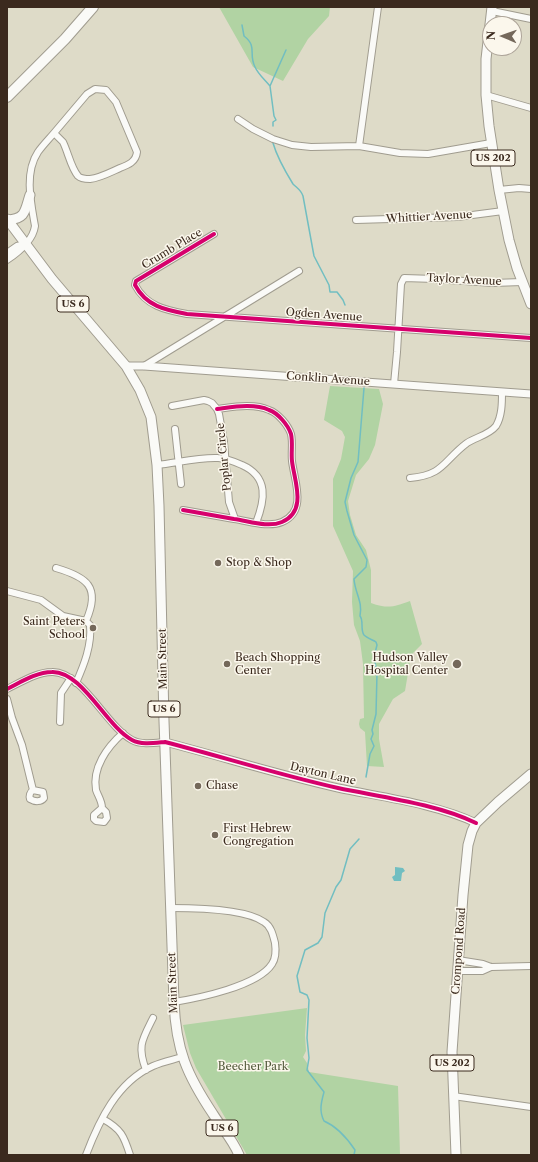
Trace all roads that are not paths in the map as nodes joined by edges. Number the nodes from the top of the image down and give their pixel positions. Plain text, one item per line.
1 (86, 7) edge
2 (93, 7) edge
3 (378, 7) edge
4 (492, 9) edge
5 (531, 19) edge
6 (7, 89) edge
7 (486, 95) junction
8 (7, 97) edge
9 (531, 108) edge
10 (238, 119) dead end
11 (54, 133) junction
12 (491, 143) junction
13 (359, 146) junction
14 (531, 189) edge
15 (499, 190) junction
16 (30, 195) junction
17 (503, 211) junction
18 (8, 219) edge
19 (356, 220) dead end
20 (214, 234) dead end
21 (25, 244) junction
22 (7, 253) edge
23 (7, 260) edge
24 (299, 271) dead end
25 (139, 279) joint
26 (522, 282) junction
27 (531, 304) edge
28 (224, 317) junction
29 (398, 329) junction
30 (531, 338) edge
31 (126, 366) junction
32 (144, 366) junction
33 (394, 384) junction
34 (502, 392) junction
35 (531, 394) edge
36 (172, 406) dead end
37 (217, 409) junction
38 (175, 428) dead end
39 (225, 459) junction
40 (180, 462) junction
41 (157, 465) junction
42 (410, 478) dead end
43 (181, 484) dead end
44 (183, 510) dead end
45 (235, 519) junction
46 (256, 523) junction
47 (56, 568) dead end
48 (7, 591) edge
49 (86, 621) junction
50 (71, 678) junction
51 (76, 683) junction
52 (7, 689) edge
53 (7, 699) edge
54 (60, 722) dead end
55 (123, 733) junction
56 (165, 742) junction
57 (531, 774) edge
58 (32, 790) dead end
59 (102, 808) dead end
60 (476, 823) junction
61 (171, 908) junction
62 (458, 960) junction
63 (531, 966) edge
64 (491, 967) junction
65 (457, 970) junction
66 (174, 1002) junction
67 (153, 1018) dead end
68 (182, 1057) junction
69 (146, 1070) junction
70 (453, 1096) junction
71 (531, 1107) edge
72 (103, 1119) junction
73 (86, 1155) edge
74 (130, 1155) edge
75 (239, 1155) edge
76 (456, 1155) edge

1 - 6 highway
2 - 8 highway
3 - 13 street
4 - 5 street
4 - 7 main road, US 202
7 - 9 street
7 - 12 main road, US 202
10 - 13 street
11 - 11 street
11 - 16 street
12 - 13 street
12 - 15 main road, US 202
14 - 15 street
15 - 17 main road, US 202
16 - 18 main road
16 - 21 street
17 - 19 street, Whittier Avenue
17 - 26 main road, US 202
18 - 21 main road, Main Street / US 6
20 - 25 street, Crumb Place
21 - 22 street
21 - 23 street
21 - 31 main road, Main Street / US 6
24 - 28 street
25 - 28 street, Ogden Avenue
26 - 27 main road, US 202
26 - 29 street, Taylor Avenue
28 - 29 street, Ogden Avenue
28 - 32 street
29 - 30 street, Ogden Avenue
29 - 33 street
31 - 32 street, Conklin Avenue
31 - 41 main road, Main Street / US 6
32 - 33 street, Conklin Avenue
33 - 34 street, Conklin Avenue
34 - 35 street, Conklin Avenue
34 - 42 street
36 - 37 street
37 - 39 street, Poplar Circle
37 - 46 street, Poplar Circle
38 - 40 street
39 - 40 street
39 - 45 street, Poplar Circle
39 - 46 street
40 - 41 street
40 - 43 street
41 - 56 main road, Main Street / US 6
44 - 45 street
45 - 46 street
47 - 49 street
48 - 49 street
49 - 51 street
50 - 51 street
50 - 52 street
50 - 54 street
51 - 55 street
53 - 58 street
55 - 56 street
55 - 59 street
56 - 60 street, Dayton Lane
56 - 61 main road, Main Street / US 6
57 - 60 main road, Crompond Road / US 202
60 - 62 main road, Crompond Road / US 202
61 - 66 main road, Main Street / US 6
61 - 66 street
62 - 64 street
62 - 65 main road, Crompond Road / US 202
63 - 64 street
64 - 65 street
65 - 70 main road, Crompond Road / US 202
66 - 68 main road, Main Street / US 6
67 - 69 street
68 - 69 street
68 - 75 main road, Main Street / US 6
69 - 72 street
70 - 71 street
70 - 76 main road, Crompond Road / US 202
72 - 73 street
72 - 74 street

